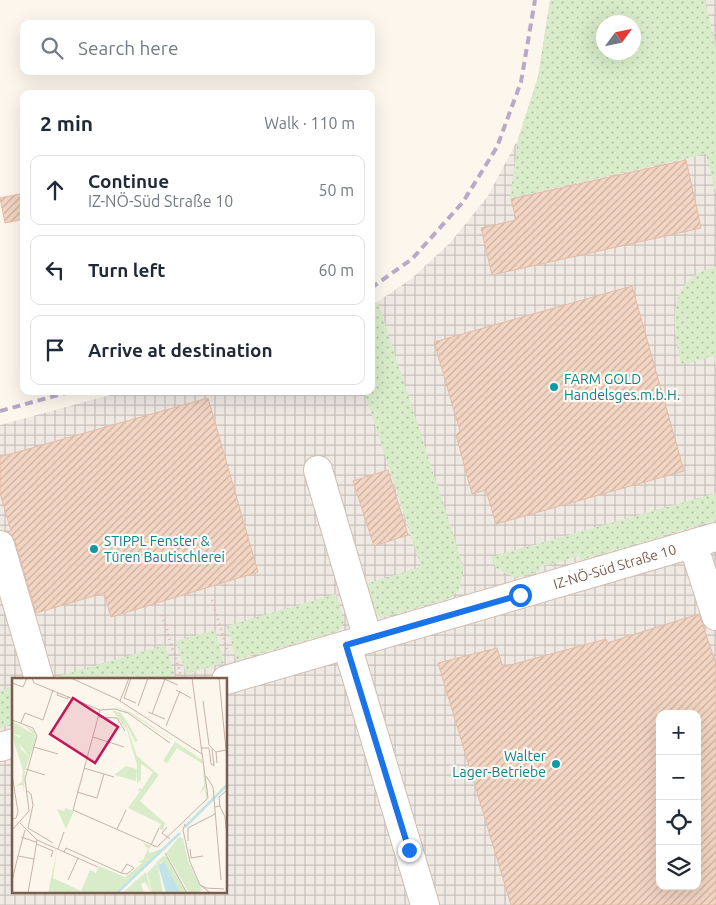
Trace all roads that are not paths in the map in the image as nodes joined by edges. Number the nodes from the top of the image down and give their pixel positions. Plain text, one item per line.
1 (318, 470) dead end
2 (705, 540) edge
3 (0, 545) edge
4 (716, 616) edge
5 (357, 642) junction
6 (38, 678) edge
7 (230, 679) edge
8 (425, 905) edge

1 - 5 street
2 - 4 street
2 - 5 street, IZ-NÖ-Süd Straße 10
3 - 6 street
5 - 7 street, IZ-NÖ-Süd Straße 10
5 - 8 street

